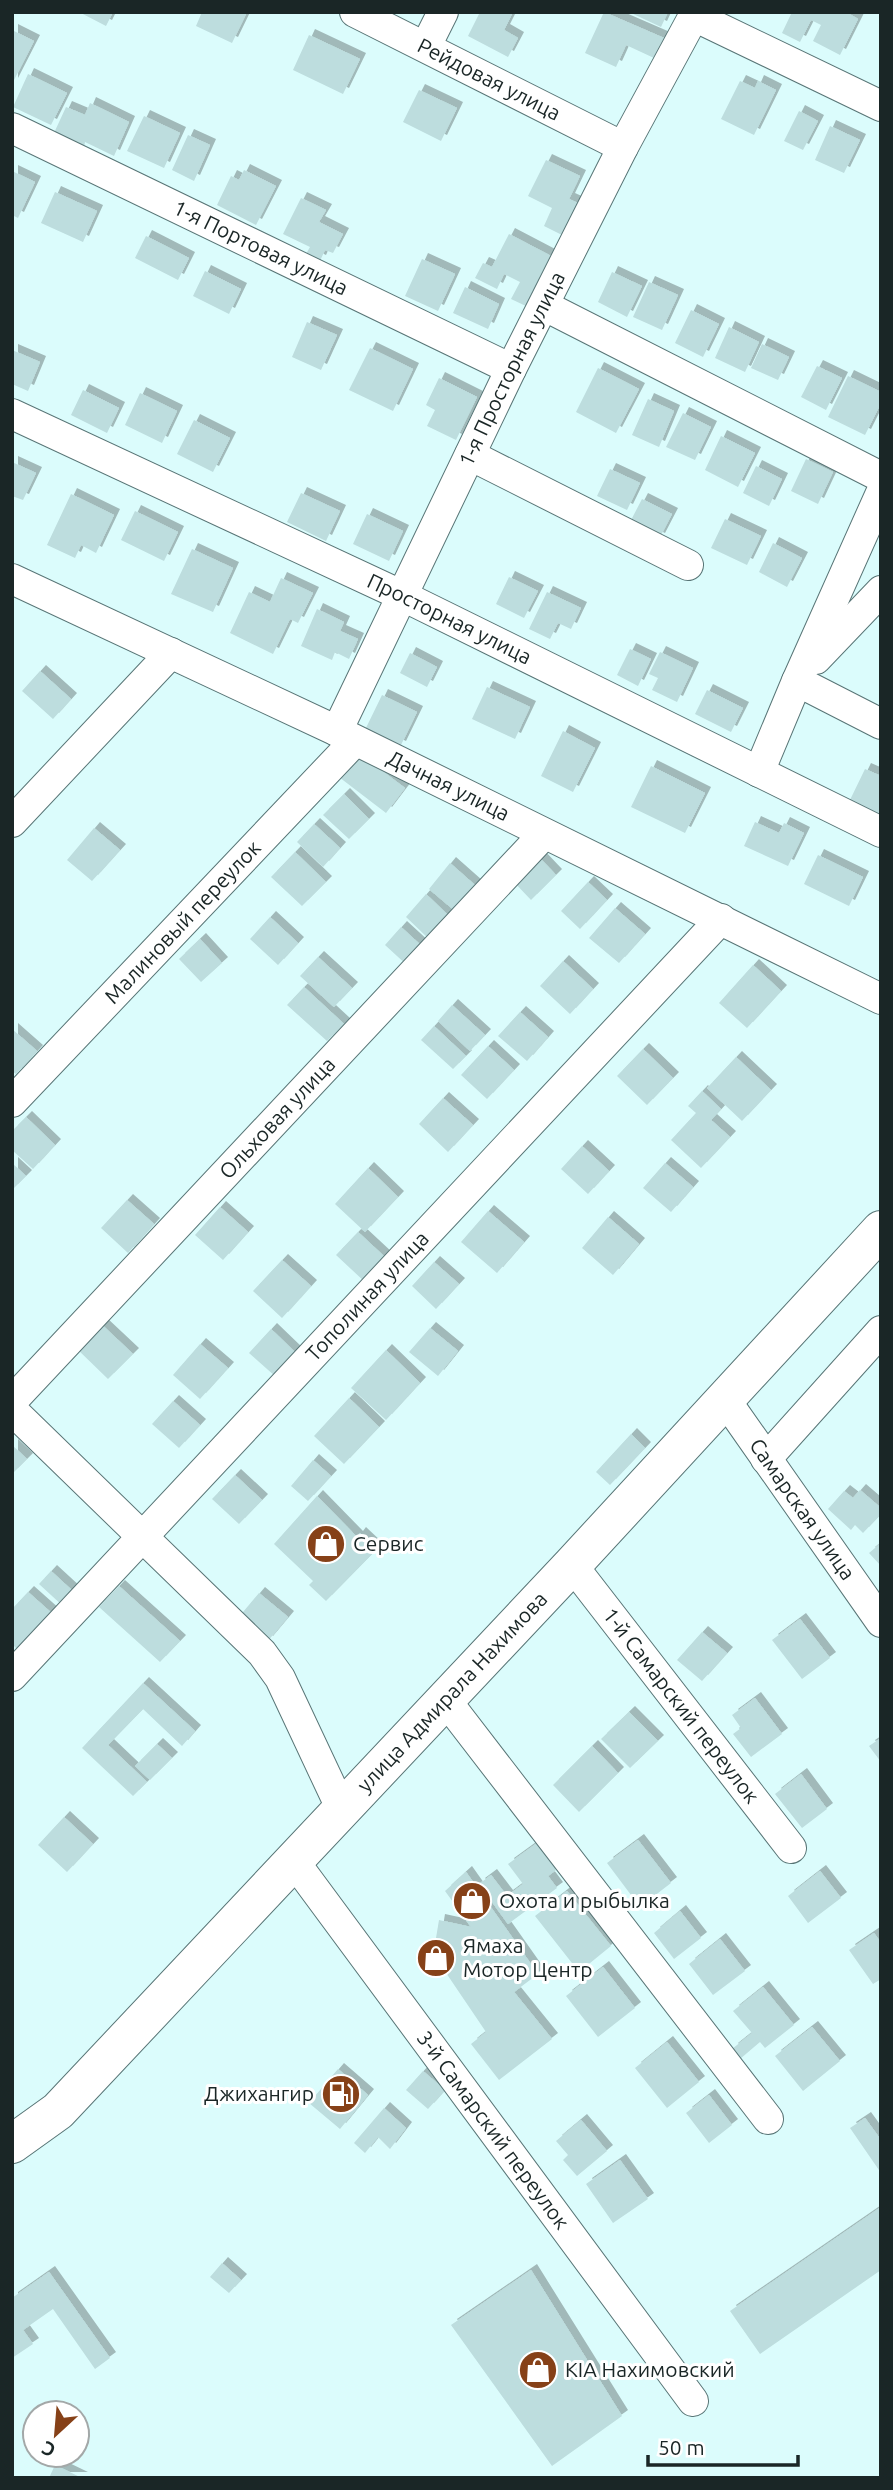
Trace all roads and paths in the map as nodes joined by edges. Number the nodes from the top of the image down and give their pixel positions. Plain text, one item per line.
1 (355, 12) edge
2 (443, 12) edge
3 (695, 14) edge
4 (426, 46) junction
5 (881, 106) edge
6 (12, 128) edge
7 (623, 147) junction
8 (545, 306) junction
9 (511, 369) junction
10 (12, 414) edge
11 (470, 455) junction
12 (881, 477) edge
13 (881, 493) edge
14 (688, 565) dead end
15 (12, 579) edge
16 (881, 591) edge
17 (403, 596) junction
18 (171, 653) junction
19 (797, 681) junction
20 (881, 724) edge
21 (345, 736) junction
22 (759, 772) junction
23 (12, 822) edge
24 (881, 832) edge
25 (544, 834) junction
26 (721, 919) junction
27 (881, 999) edge
28 (12, 1102) edge
29 (881, 1230) edge
30 (881, 1331) edge
31 (723, 1398) junction
32 (12, 1401) edge
33 (12, 1410) edge
34 (766, 1459) junction
35 (142, 1539) junction
36 (572, 1565) junction
37 (881, 1622) edge
38 (12, 1676) edge
39 (444, 1698) junction
40 (341, 1808) junction
41 (791, 1848) dead end
42 (293, 1860) junction
43 (768, 2119) dead end
44 (12, 2144) edge
45 (693, 2401) dead end

1 - 4 street, Рейдовая улица
2 - 4 street
3 - 5 street
3 - 7 street, 1-я Просторная улица
4 - 7 street, Рейдовая улица
6 - 9 street, 1-я Портовая улица
7 - 8 street, 1-я Просторная улица
8 - 9 street, 1-я Просторная улица
8 - 12 street
9 - 11 street, 1-я Просторная улица
10 - 17 street, Просторная улица
11 - 14 street
11 - 17 street, 1-я Просторная улица
13 - 19 street
15 - 18 street, Дачная улица
16 - 19 street
17 - 21 street, 1-я Просторная улица
17 - 22 street, Просторная улица
18 - 21 street, Дачная улица
18 - 23 street
19 - 20 street
19 - 22 street
21 - 25 street, Дачная улица
21 - 28 street, Малиновый переулок
22 - 24 street, Просторная улица
25 - 26 street, Дачная улица
25 - 32 street, Ольховая улица
26 - 27 street, Дачная улица
26 - 35 street, Тополиная улица
29 - 31 main road, улица Адмирала Нахимова
30 - 34 street
31 - 34 street, Самарская улица
31 - 36 main road, улица Адмирала Нахимова
33 - 35 street
34 - 37 street, Самарская улица
35 - 38 street, Тополиная улица
35 - 40 street
36 - 39 main road, улица Адмирала Нахимова
36 - 41 street, 1-й Самарский переулок
39 - 40 main road, улица Адмирала Нахимова
39 - 43 street
40 - 42 main road, улица Адмирала Нахимова
42 - 44 main road, улица Адмирала Нахимова
42 - 45 street, 3-й Самарский переулок

